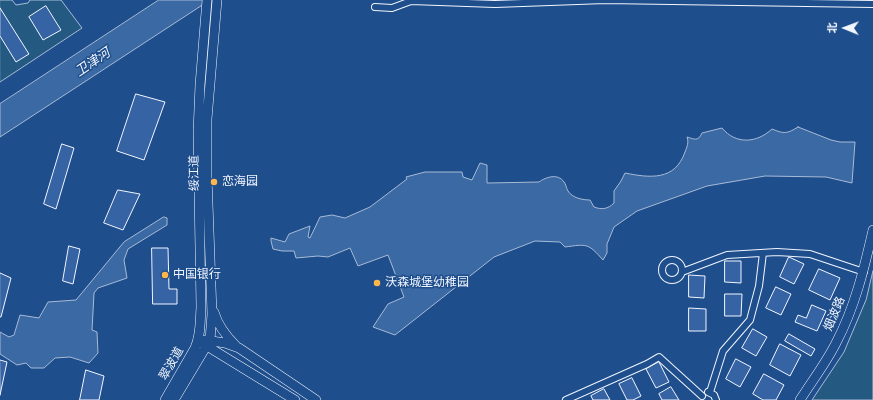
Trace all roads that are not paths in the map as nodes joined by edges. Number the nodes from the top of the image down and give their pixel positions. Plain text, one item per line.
1 (207, 0) edge
2 (585, 0) edge
3 (605, 0) edge
4 (217, 3) edge
5 (873, 4) edge
6 (375, 7) dead end
7 (873, 230) edge
8 (873, 249) edge
9 (763, 253) junction
10 (682, 272) dead end
11 (864, 272) junction
12 (211, 299) junction
13 (201, 307) junction
14 (199, 340) junction
15 (209, 343) junction
16 (239, 348) junction
17 (710, 392) junction
18 (701, 398) edge
19 (165, 400) edge
20 (174, 400) edge
21 (294, 400) edge
22 (316, 400) edge
23 (566, 400) edge
24 (716, 400) edge
25 (800, 400) edge
26 (804, 400) edge

1 - 13 main road, 绥江道
2 - 3 street
2 - 6 street
3 - 5 street
4 - 12 main road, 绥江道
7 - 11 main road, 烟波路
8 - 26 main road, 烟波路
9 - 10 street
9 - 11 street
9 - 17 street
11 - 25 main road, 烟波路
12 - 15 main road, 绥江道
12 - 16 main road
13 - 14 main road, 绥江道
13 - 15 main road
14 - 15 main road
14 - 19 main road, 翠波道
15 - 16 main road
15 - 20 main road, 翠波道
15 - 21 main road
16 - 22 main road
17 - 18 street
17 - 24 street
18 - 23 street

